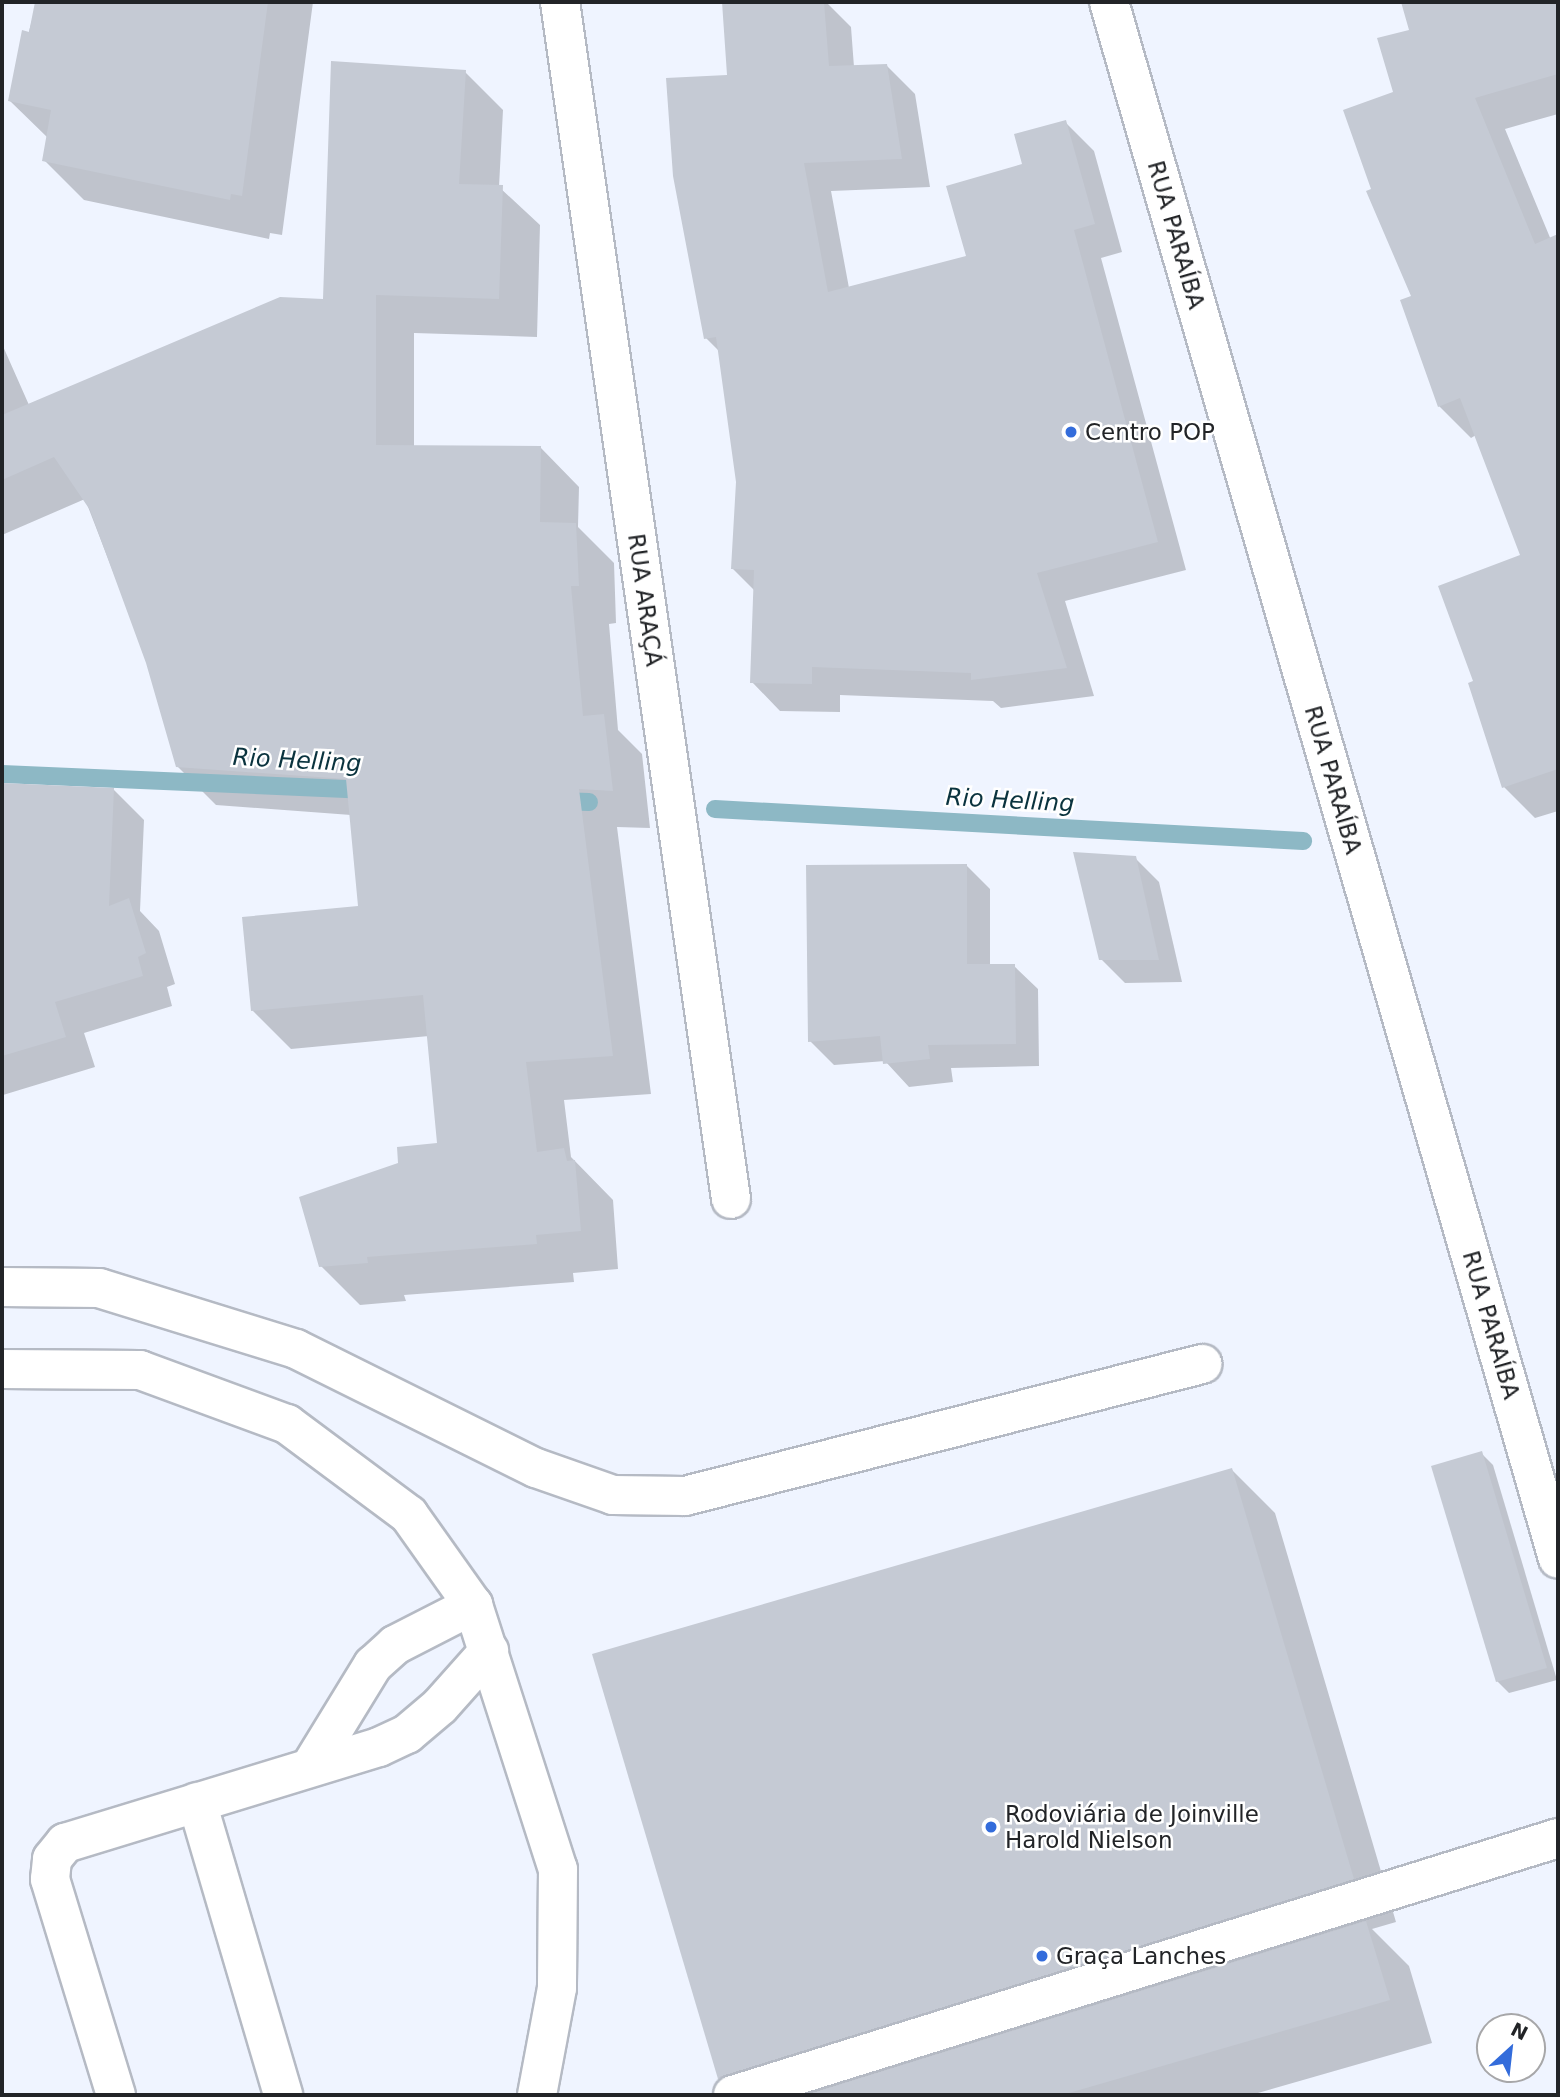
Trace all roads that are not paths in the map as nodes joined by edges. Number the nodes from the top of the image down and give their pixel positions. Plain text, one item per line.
1 (560, 2) edge
2 (1109, 2) edge
3 (731, 1199) dead end
4 (2, 1287) edge
5 (1202, 1364) dead end
6 (2, 1368) edge
7 (1558, 1559) edge
8 (473, 1605) junction
9 (489, 1651) junction
10 (311, 1766) junction
11 (197, 1801) junction
12 (1558, 1838) edge
13 (116, 2095) edge
14 (283, 2095) edge
15 (537, 2095) edge
16 (733, 2095) edge

1 - 3 street, RUA ARAÇÁ
2 - 7 street, RUA PARAÍBA
4 - 5 street
6 - 8 street
8 - 9 street
8 - 10 street
9 - 10 street
9 - 15 street
10 - 11 street
11 - 13 street
11 - 14 street
12 - 16 street

